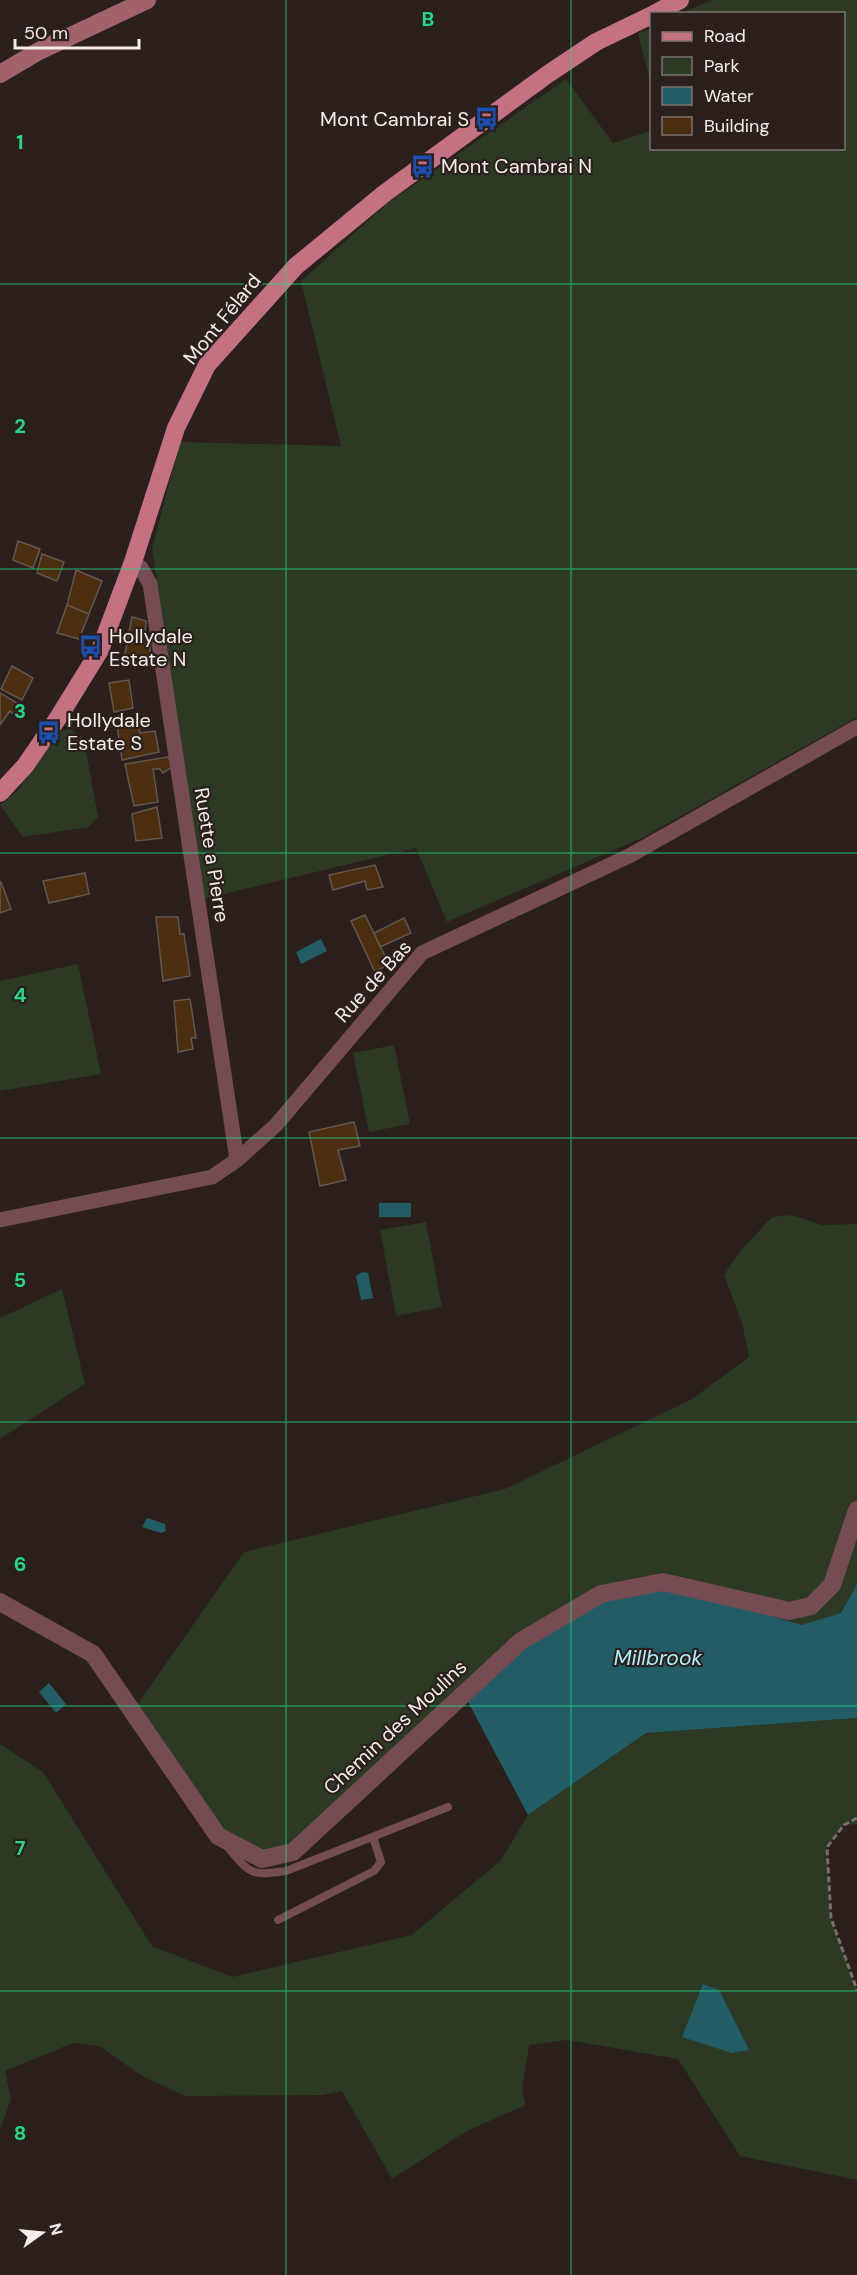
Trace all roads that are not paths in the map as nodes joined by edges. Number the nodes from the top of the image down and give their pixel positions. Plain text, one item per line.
1 (147, 0) edge
2 (680, 0) edge
3 (657, 12) edge
4 (650, 15) edge
5 (0, 74) edge
6 (133, 562) junction
7 (857, 727) edge
8 (0, 793) edge
9 (237, 1160) junction
10 (0, 1220) edge
11 (857, 1510) edge
12 (0, 1602) edge
13 (448, 1807) dead end
14 (218, 1836) junction
15 (373, 1837) junction
16 (278, 1920) dead end

1 - 5 main road
2 - 3 main road, Mont Félard
4 - 6 main road, Mont Félard
6 - 8 main road, Mont Félard
6 - 9 street, Ruette a Pierre
7 - 9 street, Rue de Bas
9 - 10 street, Rue de Bas
11 - 14 street, Chemin des Moulins
12 - 14 street, Chemin des Moulins
13 - 15 lane
14 - 15 lane
15 - 16 lane

